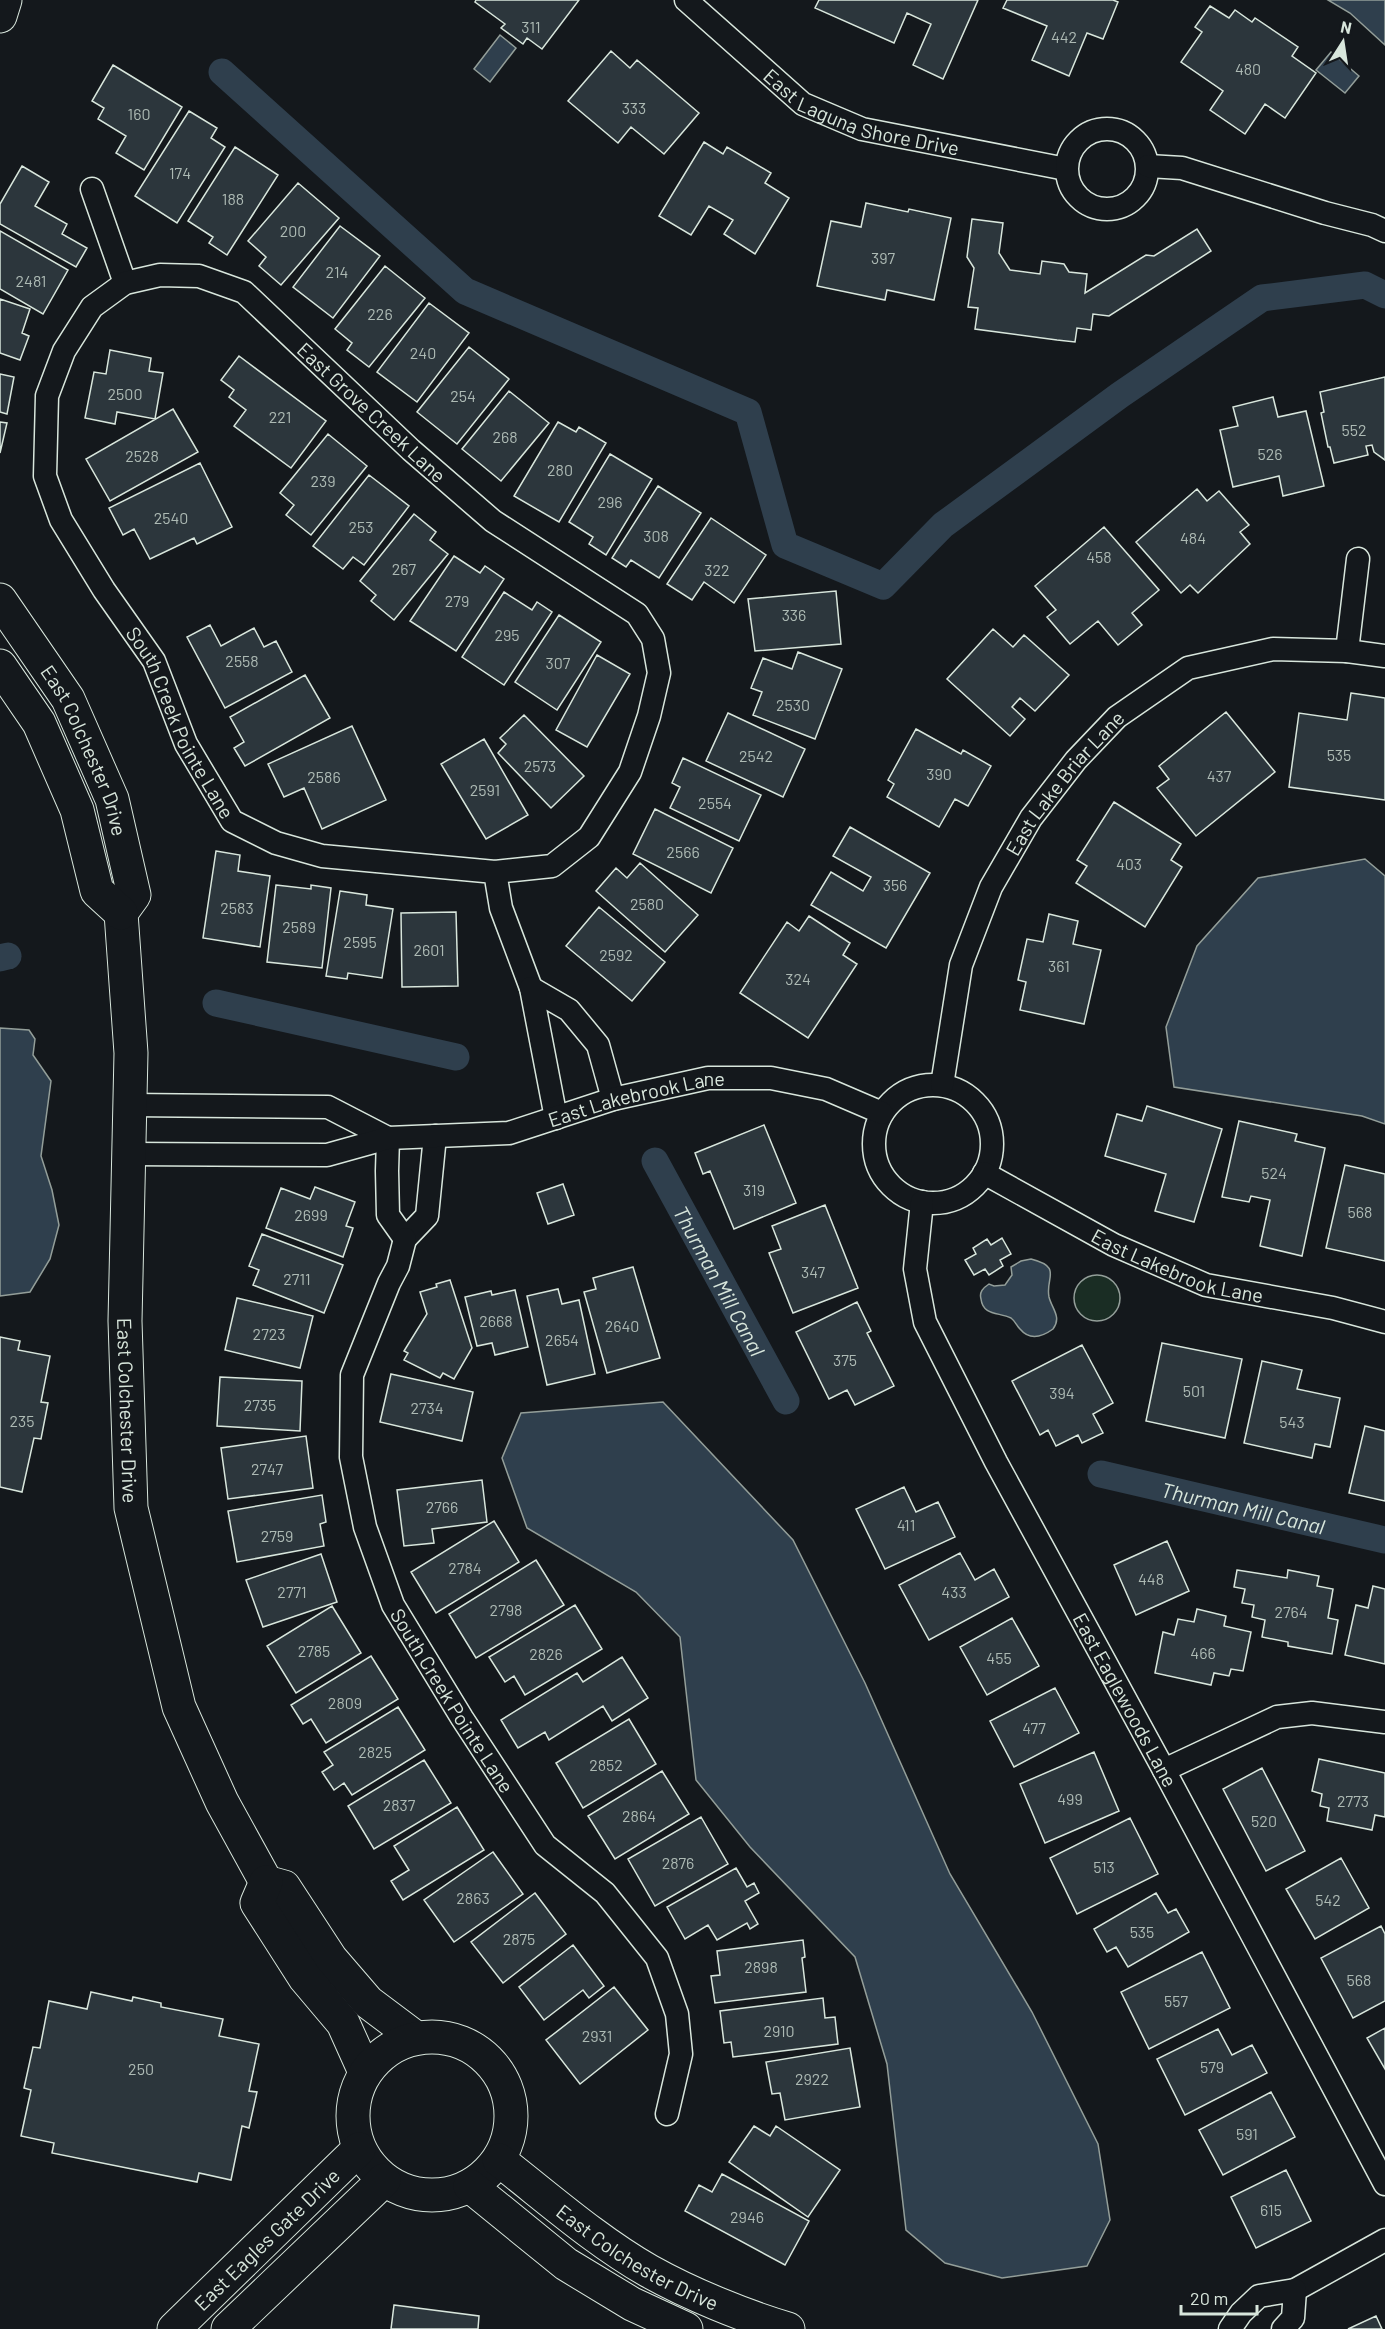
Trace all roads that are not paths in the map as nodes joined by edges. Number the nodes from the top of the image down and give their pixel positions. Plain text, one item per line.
1 (5, 0) edge
2 (686, 0) edge
3 (0, 16) edge
4 (1148, 166) junction
5 (1066, 169) junction
6 (92, 189) dead end
7 (1385, 231) edge
8 (125, 283) junction
9 (1358, 559) dead end
10 (0, 600) edge
11 (1347, 651) junction
12 (1385, 656) edge
13 (0, 666) edge
14 (659, 673) joint
15 (495, 873) junction
16 (121, 913) junction
17 (531, 988) junction
18 (942, 1085) junction
19 (613, 1099) junction
20 (130, 1105) junction
21 (882, 1113) junction
22 (556, 1118) junction
23 (435, 1136) junction
24 (388, 1138) junction
25 (128, 1154) junction
26 (984, 1173) junction
27 (922, 1202) junction
28 (405, 1239) junction
29 (1385, 1322) edge
30 (1385, 1722) edge
31 (1164, 1770) junction
32 (266, 1882) junction
33 (416, 2038) junction
34 (365, 2072) junction
35 (667, 2114) dead end
36 (359, 2149) junction
37 (499, 2160) junction
38 (384, 2180) junction
39 (1385, 2184) edge
40 (470, 2186) junction
41 (1385, 2240) edge
42 (1295, 2290) junction
43 (174, 2329) edge
44 (228, 2329) edge
45 (686, 2329) edge
46 (788, 2329) edge
47 (1230, 2329) edge
48 (1283, 2329) edge

1 - 3 street
2 - 5 street, East Laguna Shore Drive
4 - 5 street
4 - 5 street
4 - 7 street
6 - 8 street
8 - 14 street, East Grove Creek Lane
8 - 15 street, South Creek Pointe Lane
9 - 11 street
10 - 16 street, East Colchester Drive
11 - 12 street, East Lake Briar Lane
11 - 18 street, East Lake Briar Lane
13 - 16 street, East Colchester Drive
14 - 15 street, South Creek Pointe Lane
15 - 17 street
16 - 20 street, East Colchester Drive
17 - 19 street
17 - 22 street
18 - 21 street
18 - 26 street
19 - 21 street, East Lakebrook Lane
19 - 22 street, East Lakebrook Lane
20 - 24 street, East Lakebrook Lane
20 - 25 street, East Colchester Drive
21 - 27 street
22 - 23 street, East Lakebrook Lane
23 - 24 street, East Lakebrook Lane
23 - 28 street, South Creek Pointe Lane
24 - 25 street, East Lakebrook Lane
24 - 28 street
25 - 32 street, East Colchester Drive
26 - 27 street
26 - 29 street, East Lakebrook Lane
27 - 31 street, East Eaglewoods Lane
28 - 35 street, South Creek Pointe Lane
30 - 31 street
31 - 39 street, East Eaglewoods Lane
32 - 33 street
32 - 34 street
33 - 34 street
33 - 37 street
34 - 36 street
36 - 38 street
36 - 43 street, East Eagles Gate Drive
37 - 40 street
37 - 46 street, East Colchester Drive
38 - 40 street
38 - 44 street, East Eagles Gate Drive
40 - 45 street, East Colchester Drive
41 - 42 street
42 - 47 street
42 - 48 street

